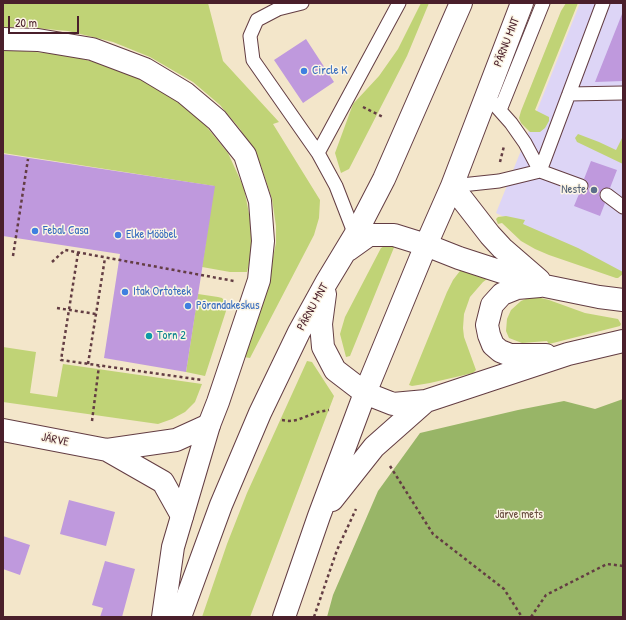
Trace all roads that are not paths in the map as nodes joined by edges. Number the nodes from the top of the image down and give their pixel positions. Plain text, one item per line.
1 (302, 3) edge
2 (399, 3) edge
3 (461, 3) edge
4 (522, 3) edge
5 (543, 3) edge
6 (603, 3) edge
7 (3, 39) edge
8 (623, 93) edge
9 (569, 94) junction
10 (493, 103) junction
11 (318, 153) junction
12 (540, 171) junction
13 (452, 186) junction
14 (582, 186) dead end
15 (607, 195) dead end
16 (623, 207) edge
17 (350, 243) junction
18 (426, 245) junction
19 (326, 283) junction
20 (545, 286) junction
21 (623, 300) edge
22 (623, 341) edge
23 (568, 354) junction
24 (365, 393) junction
25 (426, 401) junction
26 (209, 425) junction
27 (3, 430) edge
28 (107, 450) junction
29 (182, 516) junction
30 (319, 516) junction
31 (163, 617) edge
32 (180, 617) edge
33 (284, 617) edge

1 - 11 lane
2 - 11 lane
3 - 17 main road, PÄRNU MNT
4 - 10 main road, PÄRNU MNT
5 - 10 lane
6 - 9 lane
7 - 26 main road
8 - 9 lane
9 - 12 lane
10 - 12 lane
10 - 13 main road, PÄRNU MNT
11 - 17 lane
12 - 13 lane
12 - 14 lane
13 - 18 main road, PÄRNU MNT
13 - 20 main road
15 - 16 lane
17 - 18 main road
17 - 19 main road, PÄRNU MNT
18 - 20 main road
18 - 24 main road, PÄRNU MNT
19 - 24 main road
19 - 32 main road, PÄRNU MNT
20 - 21 main road
20 - 23 main road
22 - 23 main road
23 - 25 main road
24 - 25 main road
24 - 30 main road, PÄRNU MNT
25 - 30 main road
26 - 28 main road, JÄRVE
26 - 29 main road
27 - 28 main road, JÄRVE
28 - 29 main road, JÄRVE
29 - 31 main road
30 - 33 main road, PÄRNU MNT

